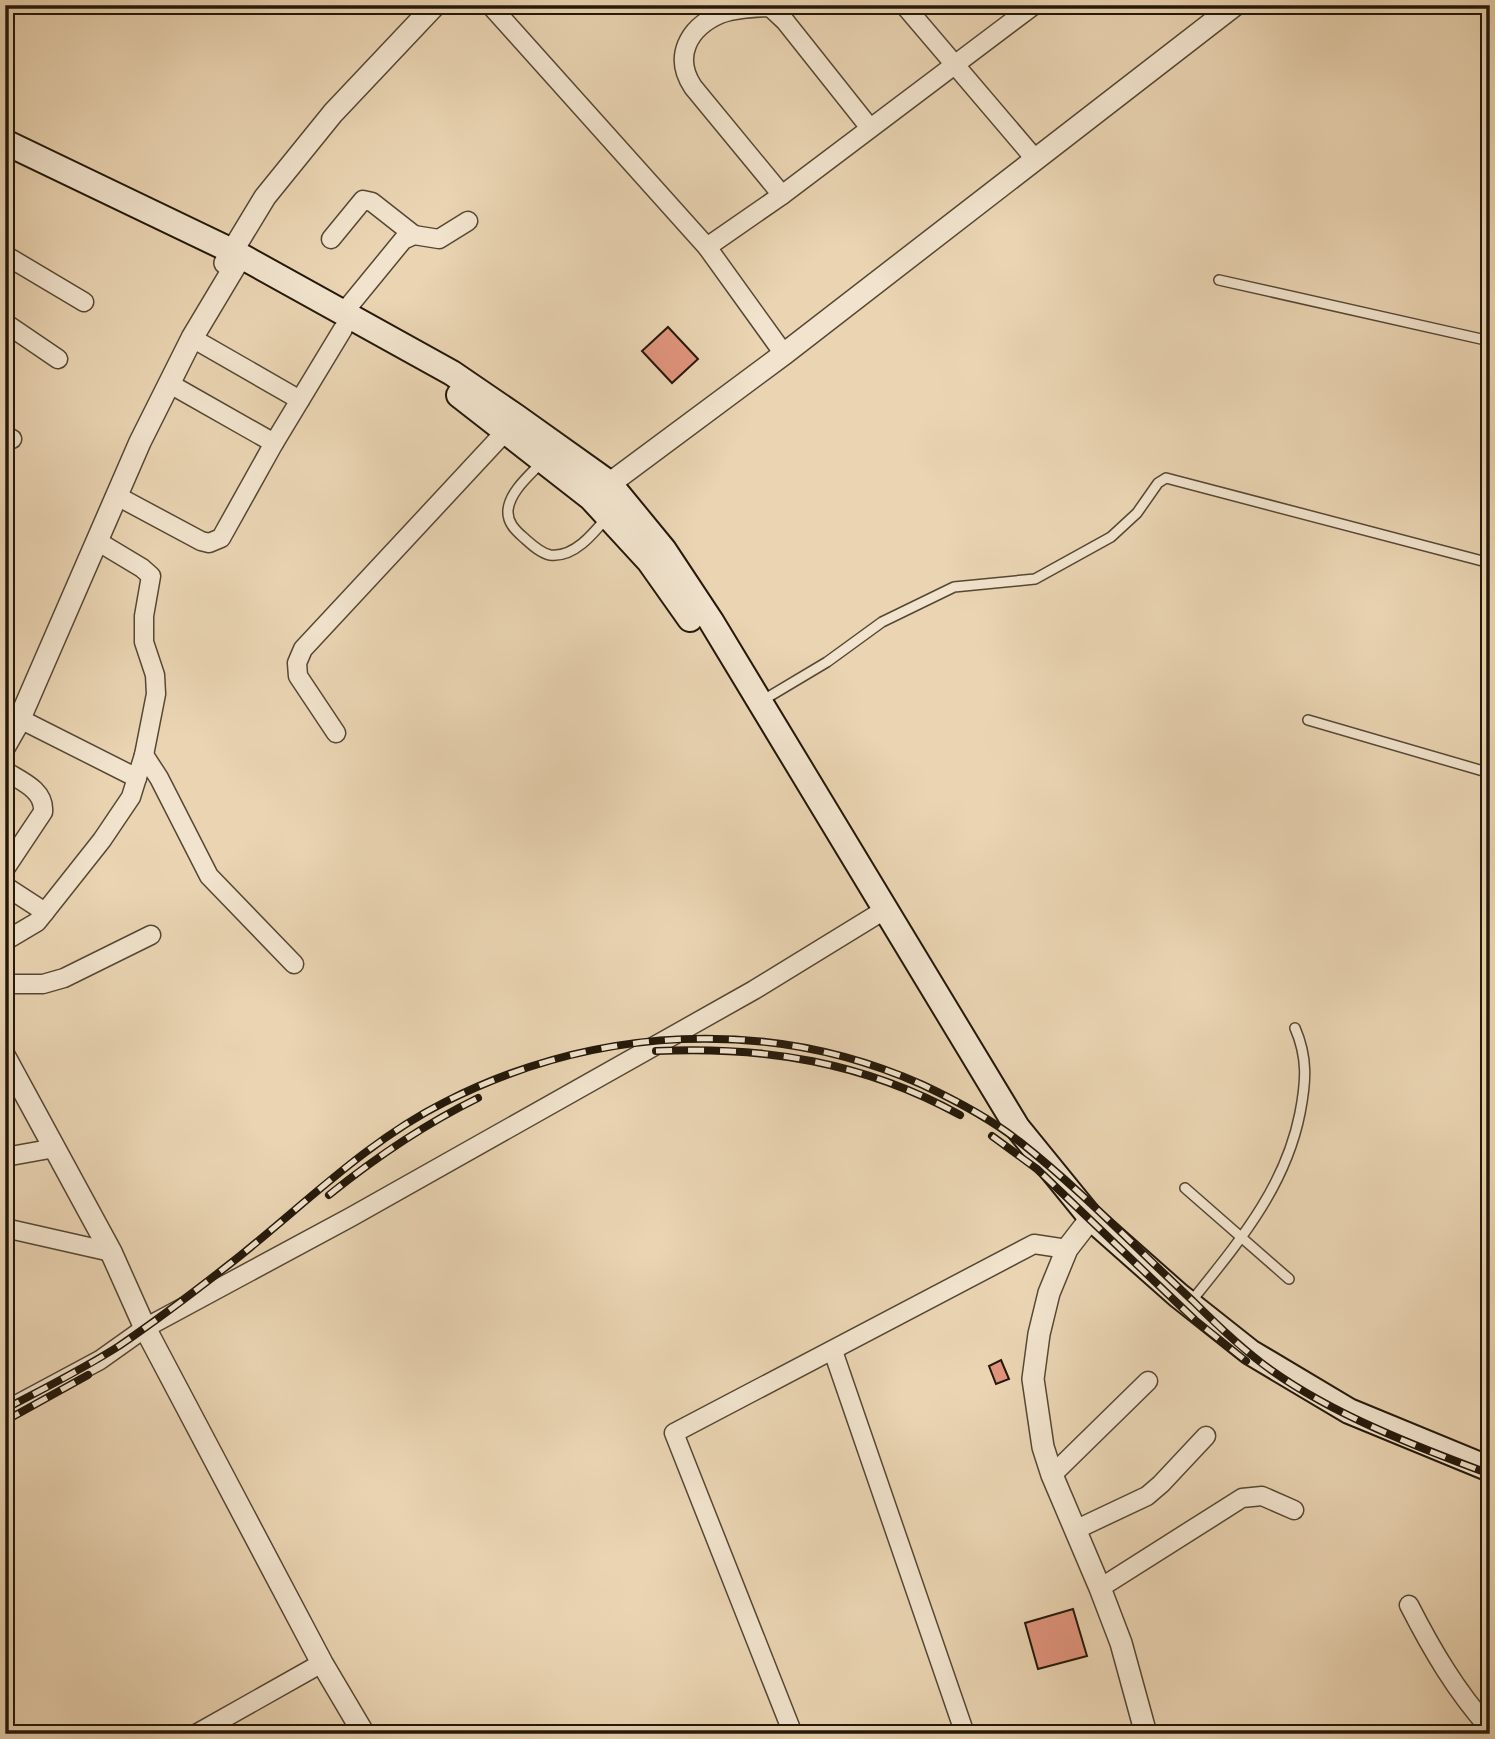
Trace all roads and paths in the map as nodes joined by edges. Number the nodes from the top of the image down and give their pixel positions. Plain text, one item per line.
1 (435, 5) edge
2 (490, 5) edge
3 (904, 5) edge
4 (1034, 5) edge
5 (1235, 5) edge
6 (769, 6) edge
7 (954, 65) junction
8 (870, 128) junction
9 (5, 142) edge
10 (5, 159) edge
11 (1036, 160) junction
12 (782, 194) junction
13 (468, 221) dead end
14 (414, 235) junction
15 (331, 239) dead end
16 (707, 247) junction
17 (5, 255) edge
18 (232, 260) junction
19 (1219, 280) dead end
20 (84, 302) dead end
21 (343, 320) junction
22 (5, 323) edge
23 (192, 338) junction
24 (1490, 341) edge
25 (784, 354) junction
26 (58, 359) dead end
27 (170, 384) junction
28 (300, 400) junction
29 (510, 424) junction
30 (274, 443) junction
31 (543, 461) junction
32 (117, 496) junction
33 (603, 499) junction
34 (97, 541) junction
35 (1490, 563) edge
36 (760, 702) junction
37 (20, 719) junction
38 (1308, 720) dead end
39 (336, 733) dead end
40 (770, 734) junction
41 (5, 746) edge
42 (145, 755) junction
43 (5, 771) edge
44 (1490, 773) edge
45 (137, 778) junction
46 (5, 869) edge
47 (5, 886) edge
48 (46, 912) junction
49 (879, 913) junction
50 (151, 935) dead end
51 (5, 941) edge
52 (294, 964) dead end
53 (5, 984) edge
54 (1295, 1028) dead end
55 (5, 1057) edge
56 (12, 1083) edge
57 (55, 1148) junction
58 (5, 1157) edge
59 (1185, 1188) dead end
60 (1087, 1224) junction
61 (5, 1228) edge
62 (1242, 1238) junction
63 (1067, 1249) junction
64 (111, 1252) junction
65 (1289, 1279) dead end
66 (1189, 1304) junction
67 (145, 1328) junction
68 (833, 1351) junction
69 (1148, 1381) dead end
70 (5, 1411) edge
71 (1206, 1436) dead end
72 (1490, 1469) edge
73 (1052, 1475) junction
74 (1490, 1485) edge
75 (1294, 1510) dead end
76 (1075, 1530) junction
77 (1100, 1588) junction
78 (1409, 1605) dead end
79 (322, 1664) junction
80 (1490, 1729) edge
81 (196, 1734) edge
82 (364, 1734) edge
83 (793, 1734) edge
84 (965, 1734) edge
85 (1146, 1734) edge

1 - 18 street
2 - 16 street
3 - 7 street
4 - 7 street
5 - 11 street
6 - 8 street
6 - 12 street
7 - 8 street
7 - 11 street
8 - 12 street
9 - 18 main road
10 - 18 main road
11 - 25 street
12 - 16 street
13 - 14 street
14 - 15 street
14 - 21 street
16 - 25 street
17 - 20 street
18 - 21 main road
18 - 23 street
19 - 24 lane
21 - 28 street
21 - 29 main road
22 - 26 street
23 - 27 street
23 - 28 street
25 - 33 street
27 - 30 street
27 - 32 street
28 - 30 street
29 - 31 main road
29 - 33 main road
29 - 39 street
30 - 32 street
31 - 33 main road
31 - 33 lane
32 - 34 street
33 - 36 main road
33 - 40 main road
34 - 37 street
34 - 42 street
35 - 36 lane
36 - 40 main road
37 - 41 street
37 - 45 street
38 - 44 lane
40 - 49 main road
42 - 45 street
42 - 52 street
43 - 46 street
45 - 48 street
47 - 48 street
48 - 51 street
49 - 60 main road
49 - 67 street
50 - 53 street
54 - 62 lane
55 - 56 street
56 - 57 street
57 - 58 street
57 - 64 street
59 - 62 lane
60 - 63 street
60 - 66 main road
60 - 74 main road
61 - 64 street
62 - 65 lane
62 - 66 lane
63 - 68 street
63 - 73 street
64 - 67 street
66 - 72 main road
67 - 70 street
67 - 79 street
68 - 83 street
68 - 84 street
69 - 73 street
71 - 76 street
73 - 76 street
75 - 77 street
76 - 77 street
77 - 85 street
78 - 80 street
79 - 81 street
79 - 82 street

